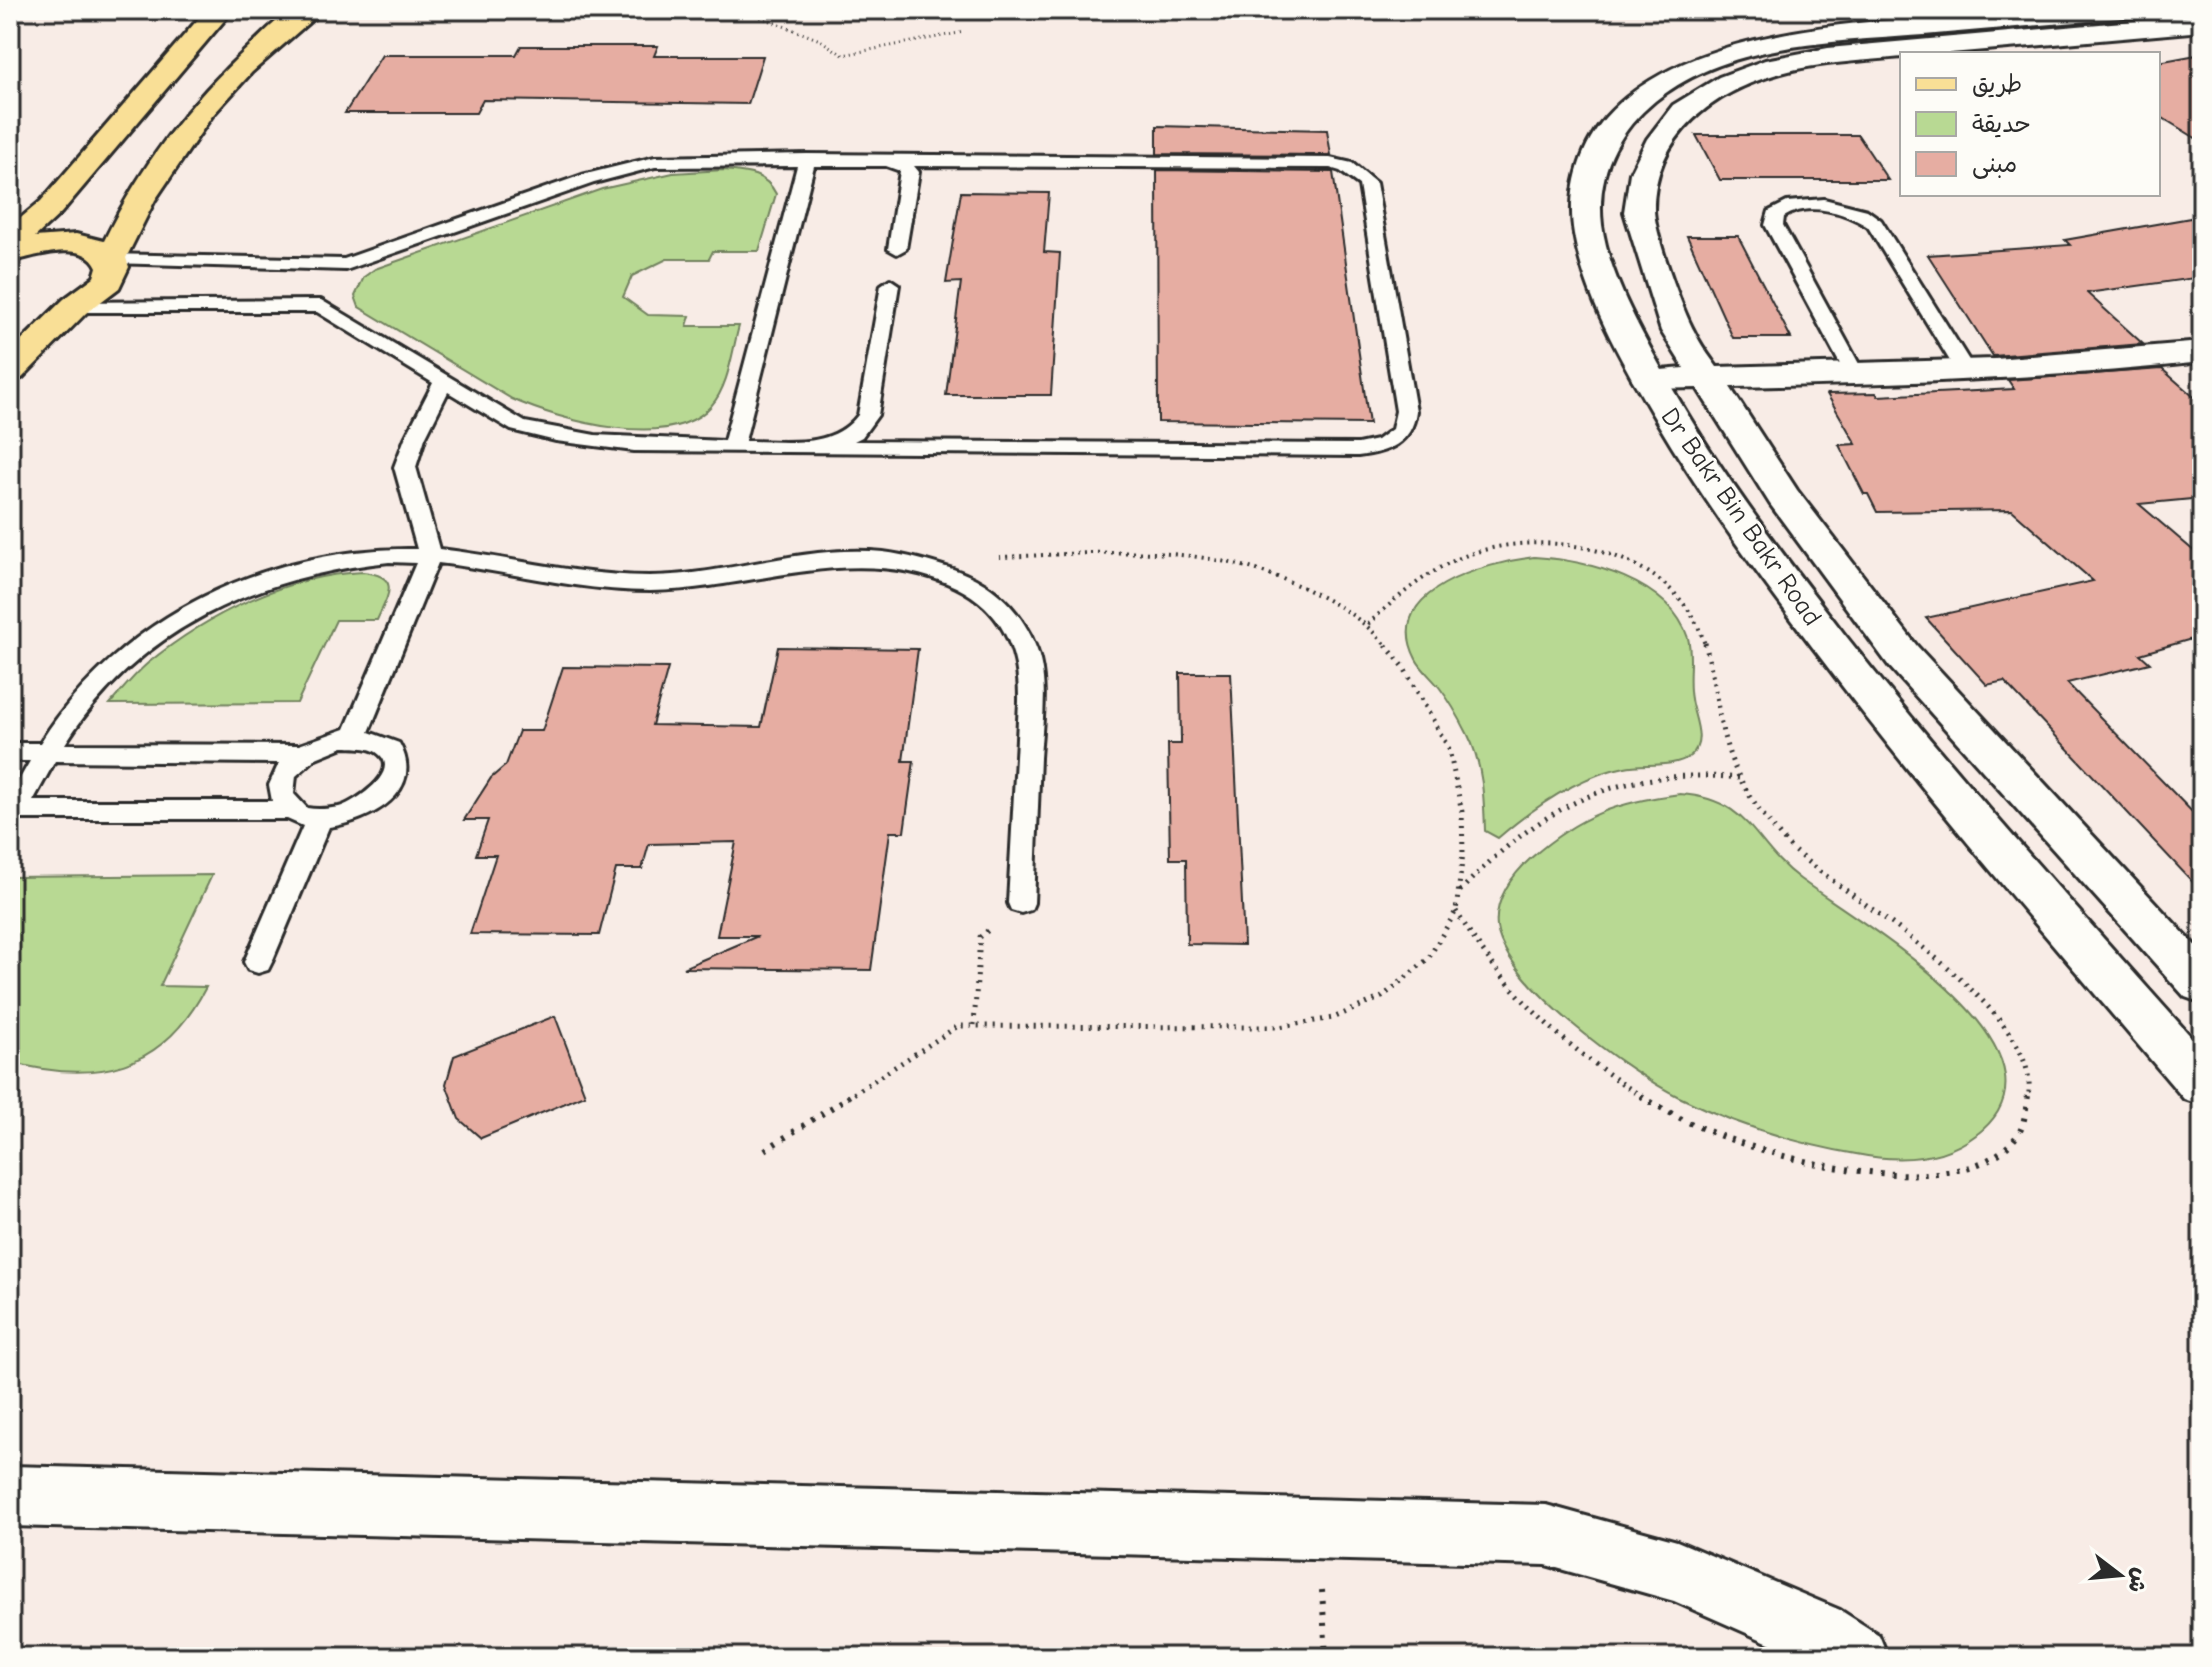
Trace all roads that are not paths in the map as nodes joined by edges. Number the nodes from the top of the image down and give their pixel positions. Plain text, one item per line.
1 (220, 10) edge
2 (310, 10) edge
3 (2122, 10) edge
4 (2202, 23) edge
5 (807, 159) junction
6 (882, 160) junction
7 (10, 243) edge
8 (897, 249) dead end
9 (10, 253) edge
10 (111, 258) junction
11 (346, 265) junction
12 (890, 285) dead end
13 (75, 306) junction
14 (321, 306) junction
15 (20, 321) dead end
16 (2202, 352) edge
17 (1965, 370) junction
18 (10, 371) edge
19 (1854, 373) junction
20 (1707, 377) junction
21 (1649, 379) junction
22 (443, 382) junction
23 (733, 446) junction
24 (818, 446) junction
25 (430, 556) junction
26 (354, 738) junction
27 (10, 752) edge
28 (48, 752) junction
29 (304, 754) junction
30 (13, 810) edge
31 (292, 810) junction
32 (319, 819) junction
33 (1021, 903) road end
34 (258, 962) dead end
35 (2202, 984) edge
36 (2202, 1084) edge
37 (10, 1496) edge
38 (124, 1499) junction
39 (10, 1522) edge
40 (1857, 1657) edge

1 - 7 main road
2 - 10 main road
3 - 21 street, Dr Bakr Bin Bakr Road
4 - 20 street
5 - 6 lane
5 - 11 lane
5 - 23 lane
6 - 8 lane
6 - 24 lane
9 - 10 main road
10 - 11 lane
10 - 13 main road
11 - 14 lane
12 - 24 lane
13 - 14 lane
13 - 15 main road
13 - 18 main road
14 - 22 lane
16 - 17 street
17 - 19 street
17 - 19 lane
19 - 20 street
20 - 21 street
20 - 35 street
21 - 36 street, Dr Bakr Bin Bakr Road
22 - 23 lane
22 - 25 lane
23 - 24 lane
25 - 26 lane
25 - 28 lane
25 - 33 lane
26 - 29 lane
26 - 32 lane
27 - 28 lane
28 - 29 lane
28 - 30 lane
29 - 31 lane
30 - 31 lane
31 - 32 lane
32 - 34 lane
37 - 38 street
38 - 39 lane
38 - 40 street

